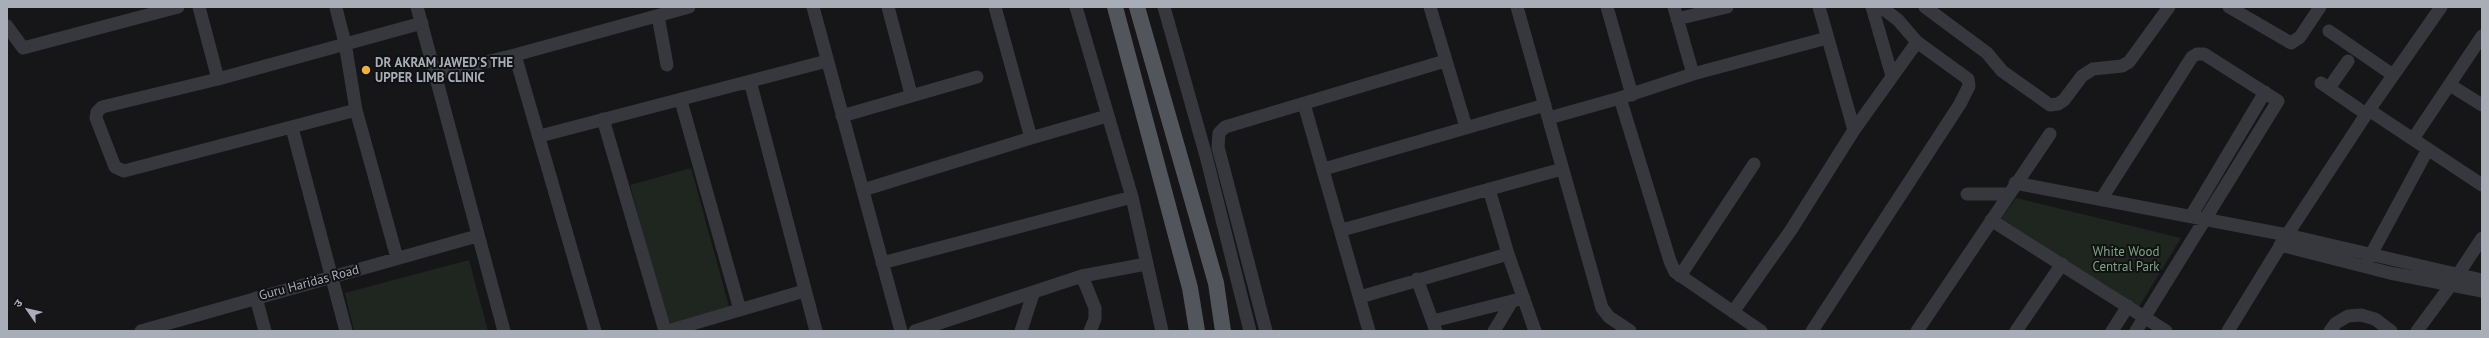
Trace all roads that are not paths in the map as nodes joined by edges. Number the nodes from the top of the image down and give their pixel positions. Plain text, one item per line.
1 (178, 7) edge
2 (199, 7) edge
3 (417, 7) edge
4 (689, 7) edge
5 (813, 7) edge
6 (888, 7) edge
7 (995, 7) edge
8 (1076, 7) edge
9 (1115, 7) edge
10 (1137, 7) edge
11 (1164, 7) edge
12 (1430, 7) edge
13 (1517, 7) edge
14 (1607, 7) edge
15 (1727, 7) edge
16 (1819, 7) edge
17 (1872, 7) edge
18 (1881, 7) edge
19 (1925, 7) edge
20 (2169, 7) edge
21 (2229, 7) edge
22 (2320, 7) edge
23 (2441, 7) edge
24 (336, 8) dead end
25 (1676, 13) edge
26 (658, 16) junction
27 (422, 23) junction
28 (7, 26) edge
29 (2329, 31) dead end
30 (2482, 36) edge
31 (1827, 38) junction
32 (1917, 42) junction
33 (345, 43) junction
34 (515, 55) junction
35 (827, 61) junction
36 (1445, 61) junction
37 (2348, 61) dead end
38 (667, 65) dead end
39 (435, 74) junction
40 (1693, 74) junction
41 (1892, 76) junction
42 (2393, 76) junction
43 (977, 77) dead end
44 (218, 79) junction
45 (750, 81) junction
46 (2450, 85) junction
47 (2265, 92) junction
48 (911, 94) junction
49 (1626, 97) junction
50 (681, 101) junction
51 (1304, 104) junction
52 (1545, 105) junction
53 (2482, 105) edge
54 (356, 110) junction
55 (1167, 111) junction
56 (2368, 112) junction
57 (842, 116) junction
58 (1107, 116) junction
59 (1144, 117) junction
60 (1549, 118) junction
61 (603, 119) junction
62 (1466, 127) junction
63 (292, 128) junction
64 (1854, 130) junction
65 (2050, 134) dead end
66 (540, 136) junction
67 (1031, 138) junction
68 (2413, 139) junction
69 (2428, 149) junction
70 (1754, 164) dead end
71 (1324, 169) junction
72 (1562, 169) junction
73 (2015, 183) junction
74 (2482, 185) edge
75 (1489, 188) junction
76 (863, 190) junction
77 (1967, 194) dead end
78 (2008, 194) junction
79 (1132, 197) junction
80 (2102, 198) junction
81 (2191, 216) junction
82 (2206, 219) junction
83 (1991, 220) junction
84 (1342, 230) junction
85 (477, 236) junction
86 (2482, 238) edge
87 (2284, 240) junction
88 (1508, 254) junction
89 (2371, 255) junction
90 (397, 258) junction
91 (882, 263) junction
92 (1146, 264) junction
93 (2062, 264) junction
94 (2365, 267) junction
95 (1082, 276) junction
96 (1680, 276) junction
97 (332, 279) junction
98 (1417, 279) junction
99 (2454, 280) junction
100 (2482, 280) edge
101 (804, 291) junction
102 (2482, 291) edge
103 (1033, 294) junction
104 (1360, 297) junction
105 (256, 298) junction
106 (1524, 298) junction
107 (1511, 302) junction
108 (2128, 306) junction
109 (740, 310) junction
110 (1733, 312) junction
111 (1366, 318) junction
112 (2145, 318) junction
113 (1434, 326) edge
114 (141, 331) edge
115 (265, 331) edge
116 (346, 331) edge
117 (504, 331) edge
118 (595, 331) edge
119 (667, 331) edge
120 (816, 331) edge
121 (901, 331) edge
122 (915, 331) edge
123 (1021, 331) edge
124 (1090, 331) edge
125 (1162, 331) edge
126 (1197, 331) edge
127 (1223, 331) edge
128 (1250, 331) edge
129 (1266, 331) edge
130 (1363, 331) edge
131 (1369, 331) edge
132 (1494, 331) edge
133 (1535, 331) edge
134 (1630, 331) edge
135 (1761, 331) edge
136 (1812, 331) edge
137 (1917, 331) edge
138 (2016, 331) edge
139 (2112, 331) edge
140 (2136, 331) edge
141 (2166, 331) edge
142 (2228, 331) edge
143 (2330, 331) edge
144 (2391, 331) edge
145 (2417, 331) edge

1 - 28 street
2 - 44 street
3 - 27 street
4 - 26 street
5 - 35 street
6 - 48 street
7 - 67 street
8 - 58 street
9 - 59 main road
10 - 55 main road
11 - 128 street
12 - 36 street
13 - 52 street
14 - 49 street
15 - 25 street
16 - 31 street
17 - 41 street
18 - 32 street
19 - 20 street
21 - 22 street
23 - 42 street
24 - 33 street
25 - 40 street
26 - 34 street
26 - 38 street
27 - 33 street
27 - 39 street
29 - 42 street
30 - 46 street
31 - 40 street
31 - 64 street
32 - 41 street
32 - 136 street
33 - 44 street
33 - 54 street
34 - 39 street
34 - 66 street
35 - 45 street
35 - 57 street
36 - 51 street
36 - 62 street
37 - 56 street
39 - 85 street
40 - 49 street
41 - 64 street
42 - 56 street
43 - 48 street
44 - 63 street
45 - 50 street
45 - 101 street
46 - 53 street
46 - 68 street
47 - 80 street
47 - 81 street
47 - 82 street
48 - 57 street
49 - 60 street
49 - 96 street
50 - 61 street
50 - 109 street
51 - 71 street
51 - 129 street
52 - 60 street
52 - 62 street
54 - 63 street
54 - 90 street
55 - 59 main road
55 - 127 main road
56 - 68 street
56 - 87 street
57 - 76 street
58 - 67 street
58 - 79 street
59 - 126 main road
60 - 72 street
61 - 66 street
61 - 119 street
62 - 71 street
63 - 97 street
64 - 110 street
65 - 73 street
66 - 118 street
67 - 76 street
68 - 69 street
69 - 74 street
69 - 89 street
70 - 96 street
71 - 84 street
72 - 75 street
72 - 134 street
73 - 78 street
73 - 80 street
75 - 84 street
75 - 88 street
76 - 91 street
77 - 78 street
78 - 83 street
79 - 91 street
79 - 92 street
80 - 81 street
81 - 82 street
82 - 87 street
82 - 112 street
83 - 93 street
83 - 137 street
84 - 104 street
85 - 90 street, Guru Haridas Road
85 - 117 street
86 - 99 street
87 - 89 street
87 - 94 street
87 - 142 street
88 - 98 street
88 - 106 street
89 - 94 street
89 - 99 street
90 - 97 street, Guru Haridas Road
91 - 121 street
92 - 95 street
92 - 125 street
93 - 108 street
93 - 138 street
94 - 99 street
95 - 103 street
95 - 124 street
96 - 110 street
97 - 105 street, Guru Haridas Road
97 - 116 street
98 - 104 street
98 - 113 street
99 - 100 street
99 - 102 street
99 - 145 street
101 - 109 street
101 - 120 street
103 - 122 street
103 - 123 street
104 - 111 street
105 - 114 street, Guru Haridas Road
105 - 115 street
106 - 107 street
106 - 133 street
107 - 113 street
107 - 132 street
108 - 112 street
108 - 139 street
109 - 119 street
110 - 135 street
111 - 130 street
111 - 131 street
112 - 140 street
112 - 141 street
143 - 144 street

